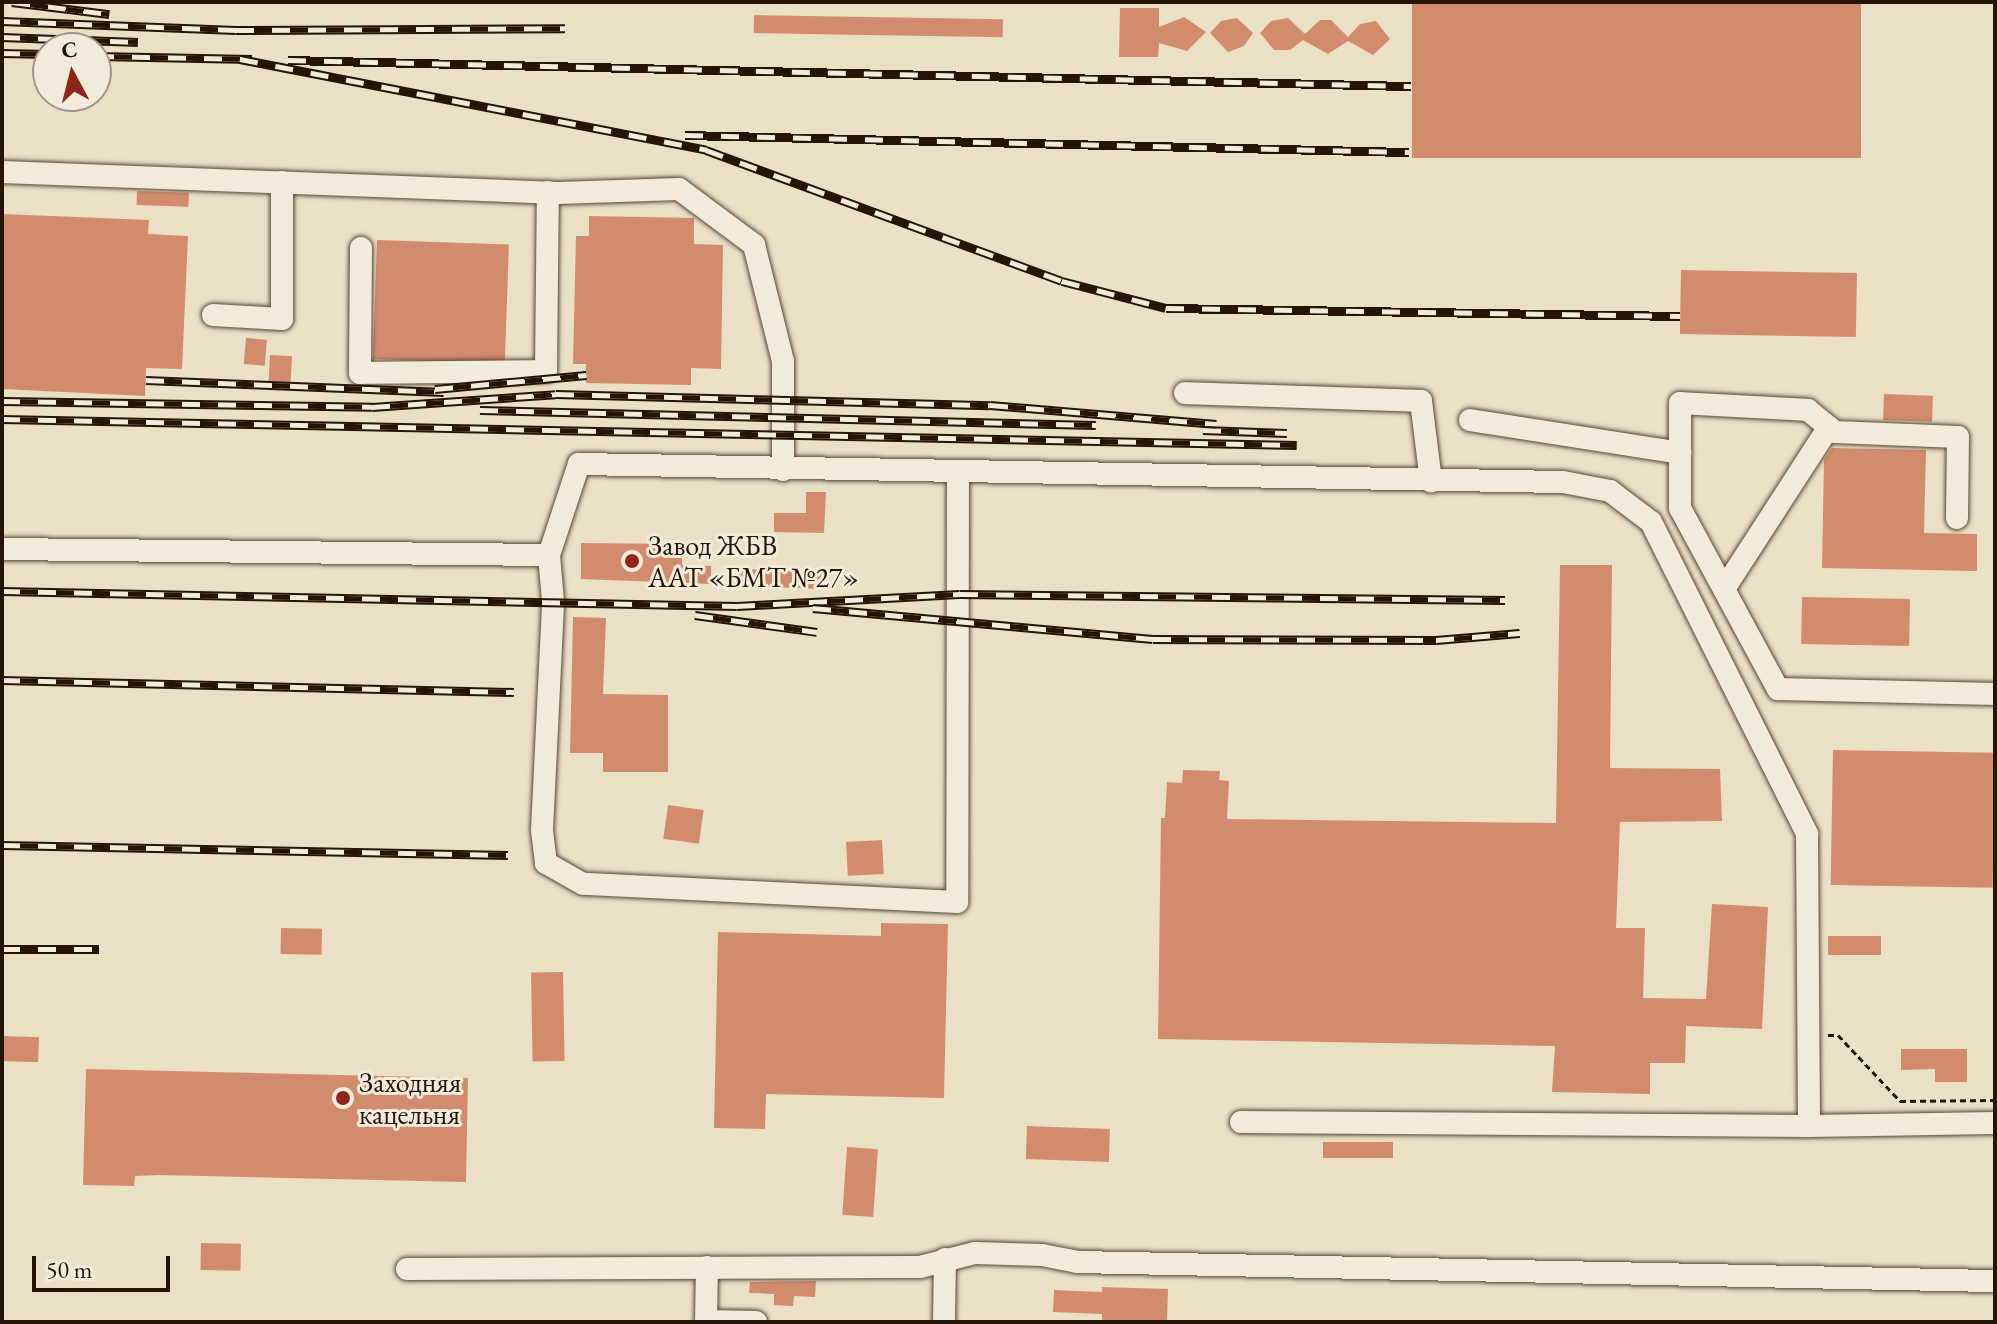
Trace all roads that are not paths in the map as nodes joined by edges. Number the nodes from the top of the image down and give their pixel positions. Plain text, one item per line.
1 (2, 172) edge
2 (282, 182) junction
3 (548, 192) junction
4 (361, 248) dead end
5 (213, 315) dead end
6 (1185, 393) dead end
7 (1470, 420) dead end
8 (1829, 427) junction
9 (1680, 453) junction
10 (783, 470) junction
11 (958, 475) junction
12 (1431, 481) junction
13 (1957, 518) dead end
14 (2, 549) edge
15 (549, 555) junction
16 (1724, 589) junction
17 (1995, 694) edge
18 (1241, 1122) dead end
19 (1995, 1123) edge
20 (1809, 1126) junction
21 (945, 1259) junction
22 (707, 1267) junction
23 (407, 1269) dead end
24 (1995, 1281) edge
25 (706, 1322) edge
26 (756, 1322) edge
27 (944, 1322) edge

1 - 2 street
2 - 3 street
2 - 5 street
3 - 4 street
3 - 10 street
6 - 12 street
7 - 9 street
8 - 9 street
8 - 13 street
8 - 16 street
9 - 16 street
10 - 11 street
10 - 15 street
11 - 12 street
11 - 15 street
12 - 20 street
14 - 15 street
16 - 17 street
18 - 20 street
19 - 20 street
21 - 22 street
21 - 24 street
21 - 27 street
22 - 23 street
22 - 25 street
25 - 26 street

